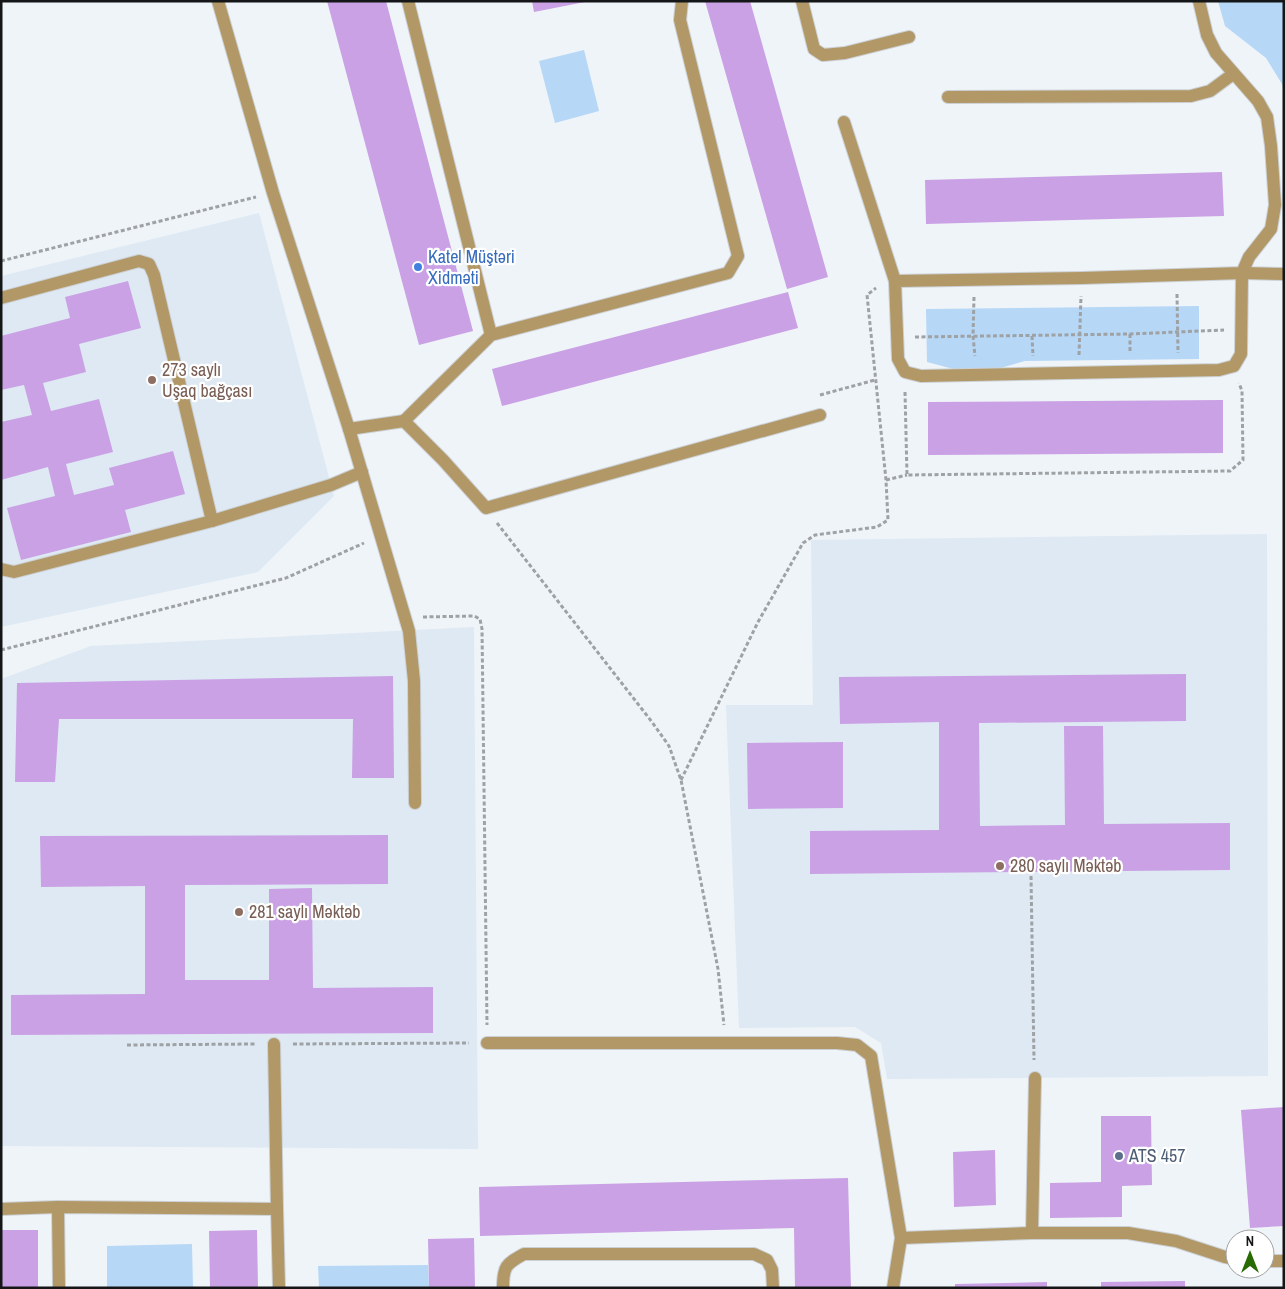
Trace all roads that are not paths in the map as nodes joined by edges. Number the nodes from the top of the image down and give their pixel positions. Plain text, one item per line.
1 (218, 1) edge
2 (408, 1) edge
3 (682, 1) edge
4 (802, 1) edge
5 (1199, 1) edge
6 (909, 37) dead end
7 (1233, 74) junction
8 (948, 97) dead end
9 (844, 122) dead end
10 (1242, 273) junction
11 (1284, 274) edge
12 (895, 281) junction
13 (1, 298) edge
14 (491, 335) junction
15 (820, 415) dead end
16 (404, 421) junction
17 (349, 428) junction
18 (362, 472) junction
19 (212, 521) junction
20 (1, 569) edge
21 (415, 803) dead end
22 (487, 1043) road end
23 (274, 1044) road end
24 (1034, 1078) road end
25 (58, 1207) junction
26 (1, 1209) edge
27 (277, 1209) junction
28 (1032, 1233) junction
29 (901, 1238) junction
30 (1225, 1257) edge
31 (59, 1288) edge
32 (280, 1288) edge
33 (503, 1288) edge
34 (773, 1288) edge
35 (893, 1288) edge

1 - 17 lane
2 - 14 lane
3 - 14 lane
4 - 6 lane
5 - 7 lane
7 - 8 lane
7 - 10 lane
9 - 12 lane
10 - 11 lane
10 - 12 lane
10 - 12 lane
13 - 19 lane
14 - 16 lane
15 - 16 lane
16 - 17 lane
17 - 18 lane
18 - 19 lane
18 - 21 lane
19 - 20 lane
22 - 29 lane
23 - 27 lane
24 - 28 lane
25 - 26 lane
25 - 27 lane
25 - 31 lane
27 - 32 lane
28 - 29 lane
28 - 30 lane
29 - 35 lane
33 - 34 lane

